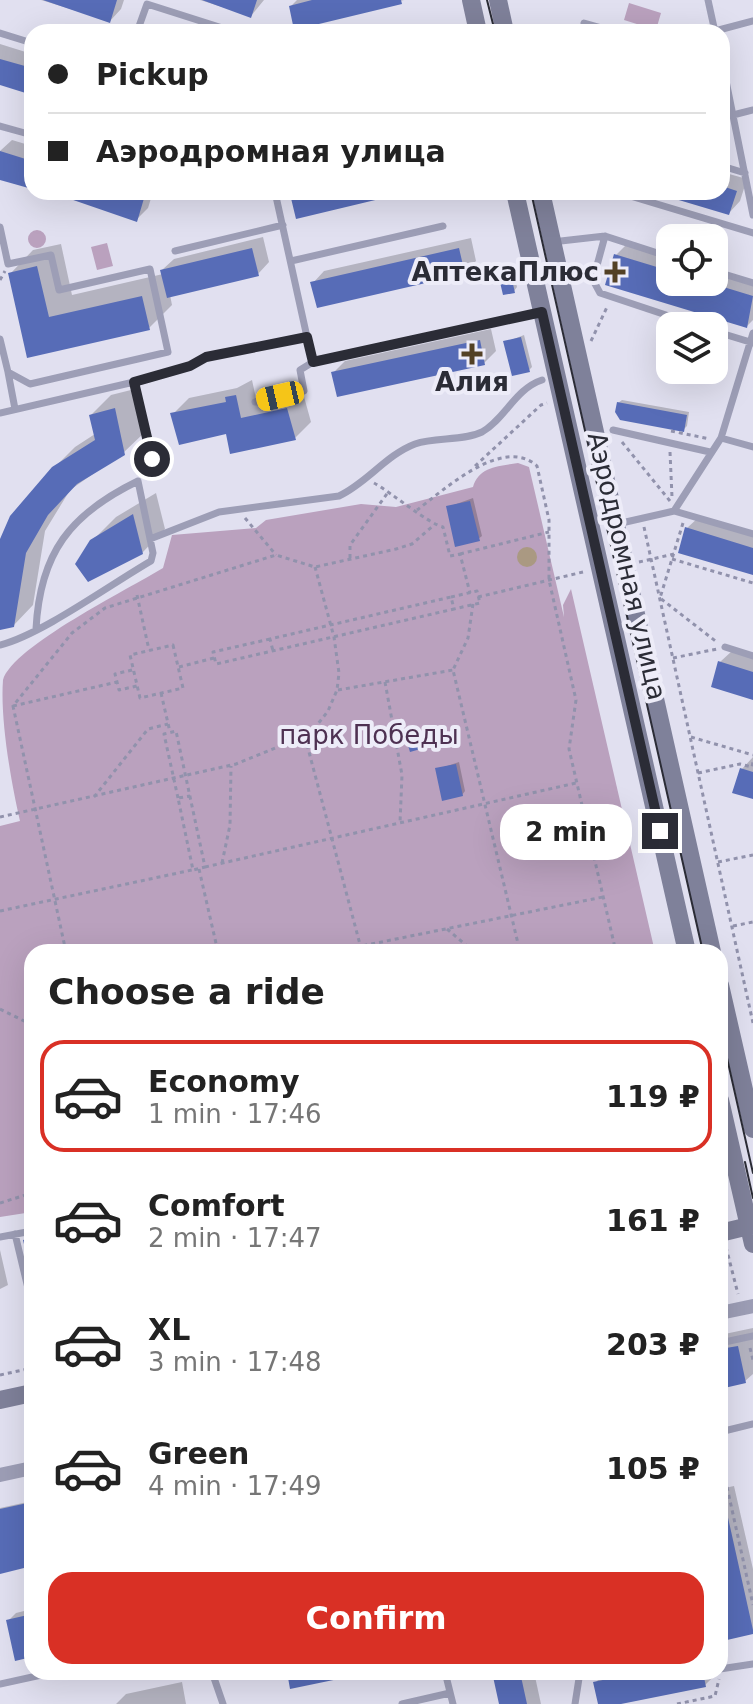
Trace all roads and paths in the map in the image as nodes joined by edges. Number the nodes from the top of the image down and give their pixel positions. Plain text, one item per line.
1 (471, 0) edge
2 (498, 0) edge
3 (708, 0) edge
4 (753, 21) edge
5 (584, 23) dead end
6 (140, 24) edge
7 (210, 24) edge
8 (476, 24) edge
9 (503, 24) edge
10 (588, 24) edge
11 (713, 24) edge
12 (730, 28) edge
13 (0, 33) edge
14 (24, 40) edge
15 (730, 101) edge
16 (753, 110) edge
17 (733, 115) junction
18 (0, 126) edge
19 (24, 133) edge
20 (730, 168) edge
21 (745, 173) junction
22 (277, 200) edge
23 (516, 200) edge
24 (543, 200) edge
25 (644, 200) edge
26 (753, 215) edge
27 (283, 225) junction
28 (443, 226) dead end
29 (0, 227) edge
30 (753, 233) edge
31 (605, 236) junction
32 (552, 242) junction
33 (175, 251) dead end
34 (656, 252) edge
35 (291, 261) junction
36 (728, 275) edge
37 (753, 283) edge
38 (612, 298) junction
39 (656, 312) edge
40 (532, 314) junction
41 (753, 333) edge
42 (728, 335) edge
43 (584, 336) dead end
44 (307, 337) junction
45 (0, 339) edge
46 (752, 343) edge
47 (313, 362) junction
48 (8, 372) junction
49 (542, 380) dead end
50 (134, 382) junction
51 (255, 402) dead end
52 (547, 403) dead end
53 (15, 409) junction
54 (0, 413) edge
55 (613, 430) joint
56 (669, 431) dead end
57 (721, 438) junction
58 (670, 443) junction
59 (753, 447) edge
60 (710, 452) junction
61 (152, 459) dead end
62 (466, 474) junction
63 (367, 479) junction
64 (389, 491) junction
65 (237, 509) junction
66 (417, 510) junction
67 (674, 511) junction
68 (686, 515) junction
69 (642, 519) junction
70 (434, 525) junction
71 (615, 525) junction
72 (549, 532) junction
73 (753, 534) edge
74 (150, 539) junction
75 (460, 554) junction
76 (276, 555) junction
77 (673, 556) junction
78 (350, 558) junction
79 (651, 559) junction
80 (624, 566) junction
81 (315, 567) junction
82 (586, 571) dead end
83 (549, 580) junction
84 (753, 583) edge
85 (470, 593) junction
86 (137, 595) junction
87 (451, 597) junction
88 (478, 597) junction
89 (660, 598) junction
90 (473, 604) junction
91 (403, 608) junction
92 (454, 609) junction
93 (356, 619) junction
94 (406, 620) junction
95 (331, 625) junction
96 (317, 628) junction
97 (36, 629) junction
98 (359, 631) junction
99 (334, 637) junction
100 (270, 639) junction
101 (320, 640) junction
102 (0, 645) edge
103 (725, 647) junction
104 (149, 650) junction
105 (273, 651) junction
106 (753, 656) edge
107 (214, 658) junction
108 (673, 658) junction
109 (178, 667) junction
110 (133, 670) junction
111 (453, 670) junction
112 (117, 682) junction
113 (385, 682) junction
114 (137, 686) junction
115 (337, 690) junction
116 (161, 693) junction
117 (13, 706) junction
118 (168, 724) junction
119 (170, 733) junction
120 (305, 737) junction
121 (690, 737) junction
122 (753, 755) edge
123 (753, 762) edge
124 (231, 766) junction
125 (698, 773) junction
126 (186, 776) junction
127 (174, 779) junction
128 (577, 783) junction
129 (190, 796) junction
130 (94, 797) junction
131 (178, 798) junction
132 (484, 804) junction
133 (36, 810) junction
134 (0, 817) edge
135 (400, 823) junction
136 (332, 838) junction
137 (753, 855) edge
138 (718, 862) junction
139 (222, 863) junction
140 (205, 867) junction
141 (199, 869) junction
142 (193, 870) junction
143 (603, 897) junction
144 (55, 899) junction
145 (0, 911) edge
146 (511, 915) junction
147 (753, 922) edge
148 (732, 926) junction
149 (447, 929) junction
150 (64, 944) edge
151 (216, 944) edge
152 (360, 944) edge
153 (371, 944) edge
154 (465, 944) edge
155 (518, 944) edge
156 (614, 944) edge
157 (685, 944) edge
158 (710, 944) edge
159 (0, 1009) edge
160 (752, 1012) edge
161 (728, 1020) edge
162 (23, 1021) edge
163 (753, 1023) edge
164 (753, 1129) edge
165 (728, 1135) edge
166 (24, 1196) edge
167 (0, 1203) edge
168 (24, 1232) edge
169 (15, 1234) junction
170 (728, 1234) edge
171 (751, 1235) edge
172 (0, 1237) edge
173 (24, 1272) edge
174 (753, 1306) edge
175 (728, 1311) edge
176 (753, 1336) edge
177 (728, 1341) edge
178 (24, 1370) edge
179 (0, 1375) edge
180 (24, 1395) edge
181 (0, 1400) edge
182 (753, 1424) edge
183 (728, 1430) edge
184 (24, 1470) edge
185 (0, 1475) edge
186 (728, 1492) edge
187 (753, 1573) edge
188 (746, 1575) junction
189 (753, 1605) edge
190 (753, 1664) edge
191 (728, 1669) edge
192 (24, 1679) edge
193 (215, 1680) edge
194 (447, 1680) edge
195 (579, 1680) edge
196 (718, 1680) edge
197 (0, 1684) edge
198 (450, 1693) junction
199 (223, 1704) edge
200 (402, 1704) edge
201 (453, 1704) edge
202 (575, 1704) edge
203 (677, 1704) edge

1 - 8 main road
2 - 9 main road
3 - 11 lane
4 - 12 lane
5 - 10 lane
6 - 7 lane
13 - 14 lane
15 - 17 lane
16 - 17 lane
17 - 21 lane
18 - 19 lane
20 - 21 lane
21 - 26 lane
22 - 27 lane
23 - 40 main road, Аэродромная улица
24 - 32 main road, Аэродромная улица
25 - 30 lane
27 - 33 lane
27 - 35 lane
28 - 35 lane
29 - 48 lane
31 - 32 lane
31 - 34 lane
31 - 38 lane
32 - 71 main road, Аэродромная улица
35 - 44 lane
36 - 37 lane
38 - 39 lane
38 - 43 path
40 - 47 lane
40 - 157 main road, Аэродромная улица
41 - 46 lane
42 - 46 lane
44 - 47 lane
44 - 50 lane
45 - 48 lane
46 - 57 lane
47 - 51 lane
48 - 53 lane
49 - 63 lane
50 - 53 lane
50 - 61 lane
52 - 62 path
53 - 54 lane
55 - 58 lane
55 - 58 path
56 - 58 path
57 - 59 lane
57 - 60 lane
58 - 60 lane
60 - 67 lane
62 - 66 path
62 - 72 path
63 - 64 path
63 - 65 lane
64 - 66 path
64 - 78 path
65 - 74 lane
65 - 76 path
66 - 70 path
67 - 68 lane
67 - 69 lane
68 - 73 lane
68 - 77 path
69 - 71 lane
69 - 79 path
70 - 75 path
70 - 78 path
71 - 80 main road, Аэродромная улица
72 - 75 path
72 - 83 path
74 - 97 lane
74 - 97 lane
75 - 85 path
76 - 81 path
76 - 86 path
77 - 79 path
77 - 84 path
77 - 89 path
78 - 81 path
79 - 80 path
79 - 89 path
80 - 158 main road, Аэродромная улица
81 - 95 path
82 - 83 path
83 - 88 path
83 - 128 path
85 - 87 path
85 - 88 path
86 - 104 path
86 - 117 path
87 - 91 path
87 - 92 path
88 - 90 path
89 - 103 path
89 - 108 path
90 - 92 path
90 - 111 path
91 - 93 path
91 - 94 path
92 - 94 path
93 - 95 path
93 - 98 path
94 - 98 path
95 - 96 path
95 - 99 path
96 - 100 path
96 - 101 path
97 - 102 lane
98 - 99 path
99 - 101 path
99 - 115 path
100 - 105 path
100 - 107 path
101 - 105 path
103 - 106 lane
103 - 108 path
104 - 109 path
104 - 110 path
105 - 107 path
107 - 109 path
108 - 121 path
109 - 116 path
110 - 112 path
110 - 114 path
111 - 113 path
111 - 132 path
112 - 114 path
112 - 117 path
113 - 115 path
113 - 135 path
114 - 116 path
115 - 120 path
116 - 118 path
117 - 133 path
118 - 119 path
118 - 130 path
119 - 126 path
119 - 127 path
120 - 124 path
120 - 136 path
121 - 122 path
121 - 125 path
123 - 125 path
124 - 126 path
124 - 139 path
125 - 138 path
126 - 127 path
126 - 129 path
127 - 130 path
127 - 131 path
128 - 132 path
128 - 143 path
129 - 131 path
129 - 140 path
130 - 133 path
131 - 142 path
132 - 135 path
132 - 146 path
133 - 134 path
133 - 144 path
135 - 136 path
136 - 139 path
136 - 152 path
137 - 138 path
138 - 148 path
139 - 140 path
140 - 141 path
141 - 142 path
141 - 151 path
142 - 144 path
143 - 146 path
143 - 156 path
144 - 145 path
144 - 150 path
146 - 149 path
146 - 155 path
147 - 148 path
148 - 160 path
149 - 153 path
149 - 154 path
159 - 162 path
160 - 163 path
161 - 164 main road
165 - 171 main road
166 - 167 path
168 - 169 lane
169 - 172 lane
169 - 173 lane
170 - 171 main road
174 - 175 street
176 - 177 lane
178 - 179 path
180 - 181 main road
182 - 183 lane
184 - 185 street
186 - 188 path
187 - 188 path
188 - 189 path
190 - 191 lane
192 - 197 lane
193 - 199 lane
194 - 198 lane
195 - 202 lane
196 - 203 path
198 - 200 lane
198 - 201 lane

